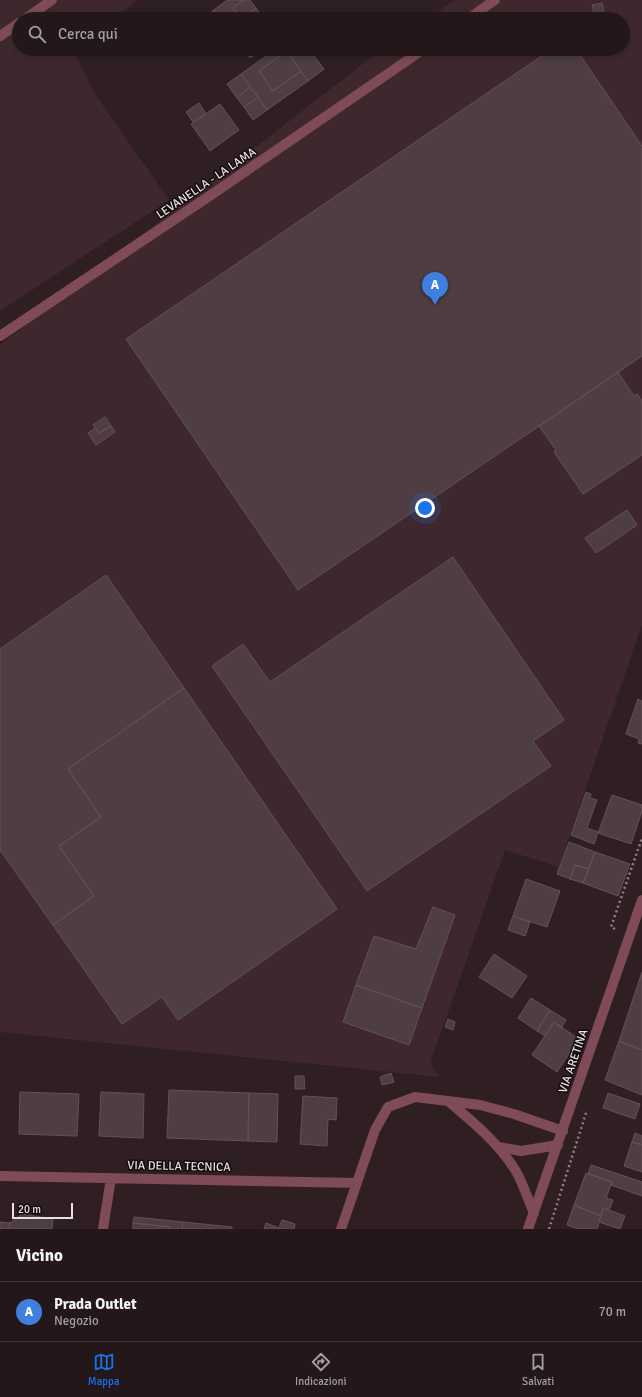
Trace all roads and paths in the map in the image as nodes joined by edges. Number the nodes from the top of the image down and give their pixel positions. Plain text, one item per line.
1 (52, 0) edge
2 (495, 0) edge
3 (35, 12) edge
4 (478, 12) edge
5 (12, 28) edge
6 (0, 36) edge
7 (414, 56) edge
8 (0, 336) edge
9 (642, 900) edge
10 (448, 1101) junction
11 (563, 1131) junction
12 (558, 1145) junction
13 (499, 1147) junction
14 (0, 1176) edge
15 (111, 1178) junction
16 (356, 1183) junction
17 (534, 1213) junction
18 (103, 1229) edge
19 (341, 1229) edge
20 (528, 1229) edge

1 - 3 street
2 - 4 street
5 - 6 street
7 - 8 street, LEVANELLA - LA LAMA
9 - 11 street, VIA ARETINA
10 - 11 street
10 - 13 street
10 - 16 street
11 - 12 street, VIA ARETINA
12 - 13 street
12 - 17 street, VIA ARETINA
13 - 17 street
14 - 15 street, VIA DELLA TECNICA
15 - 16 street, VIA DELLA TECNICA
15 - 18 street
16 - 19 street
17 - 20 street, VIA ARETINA

